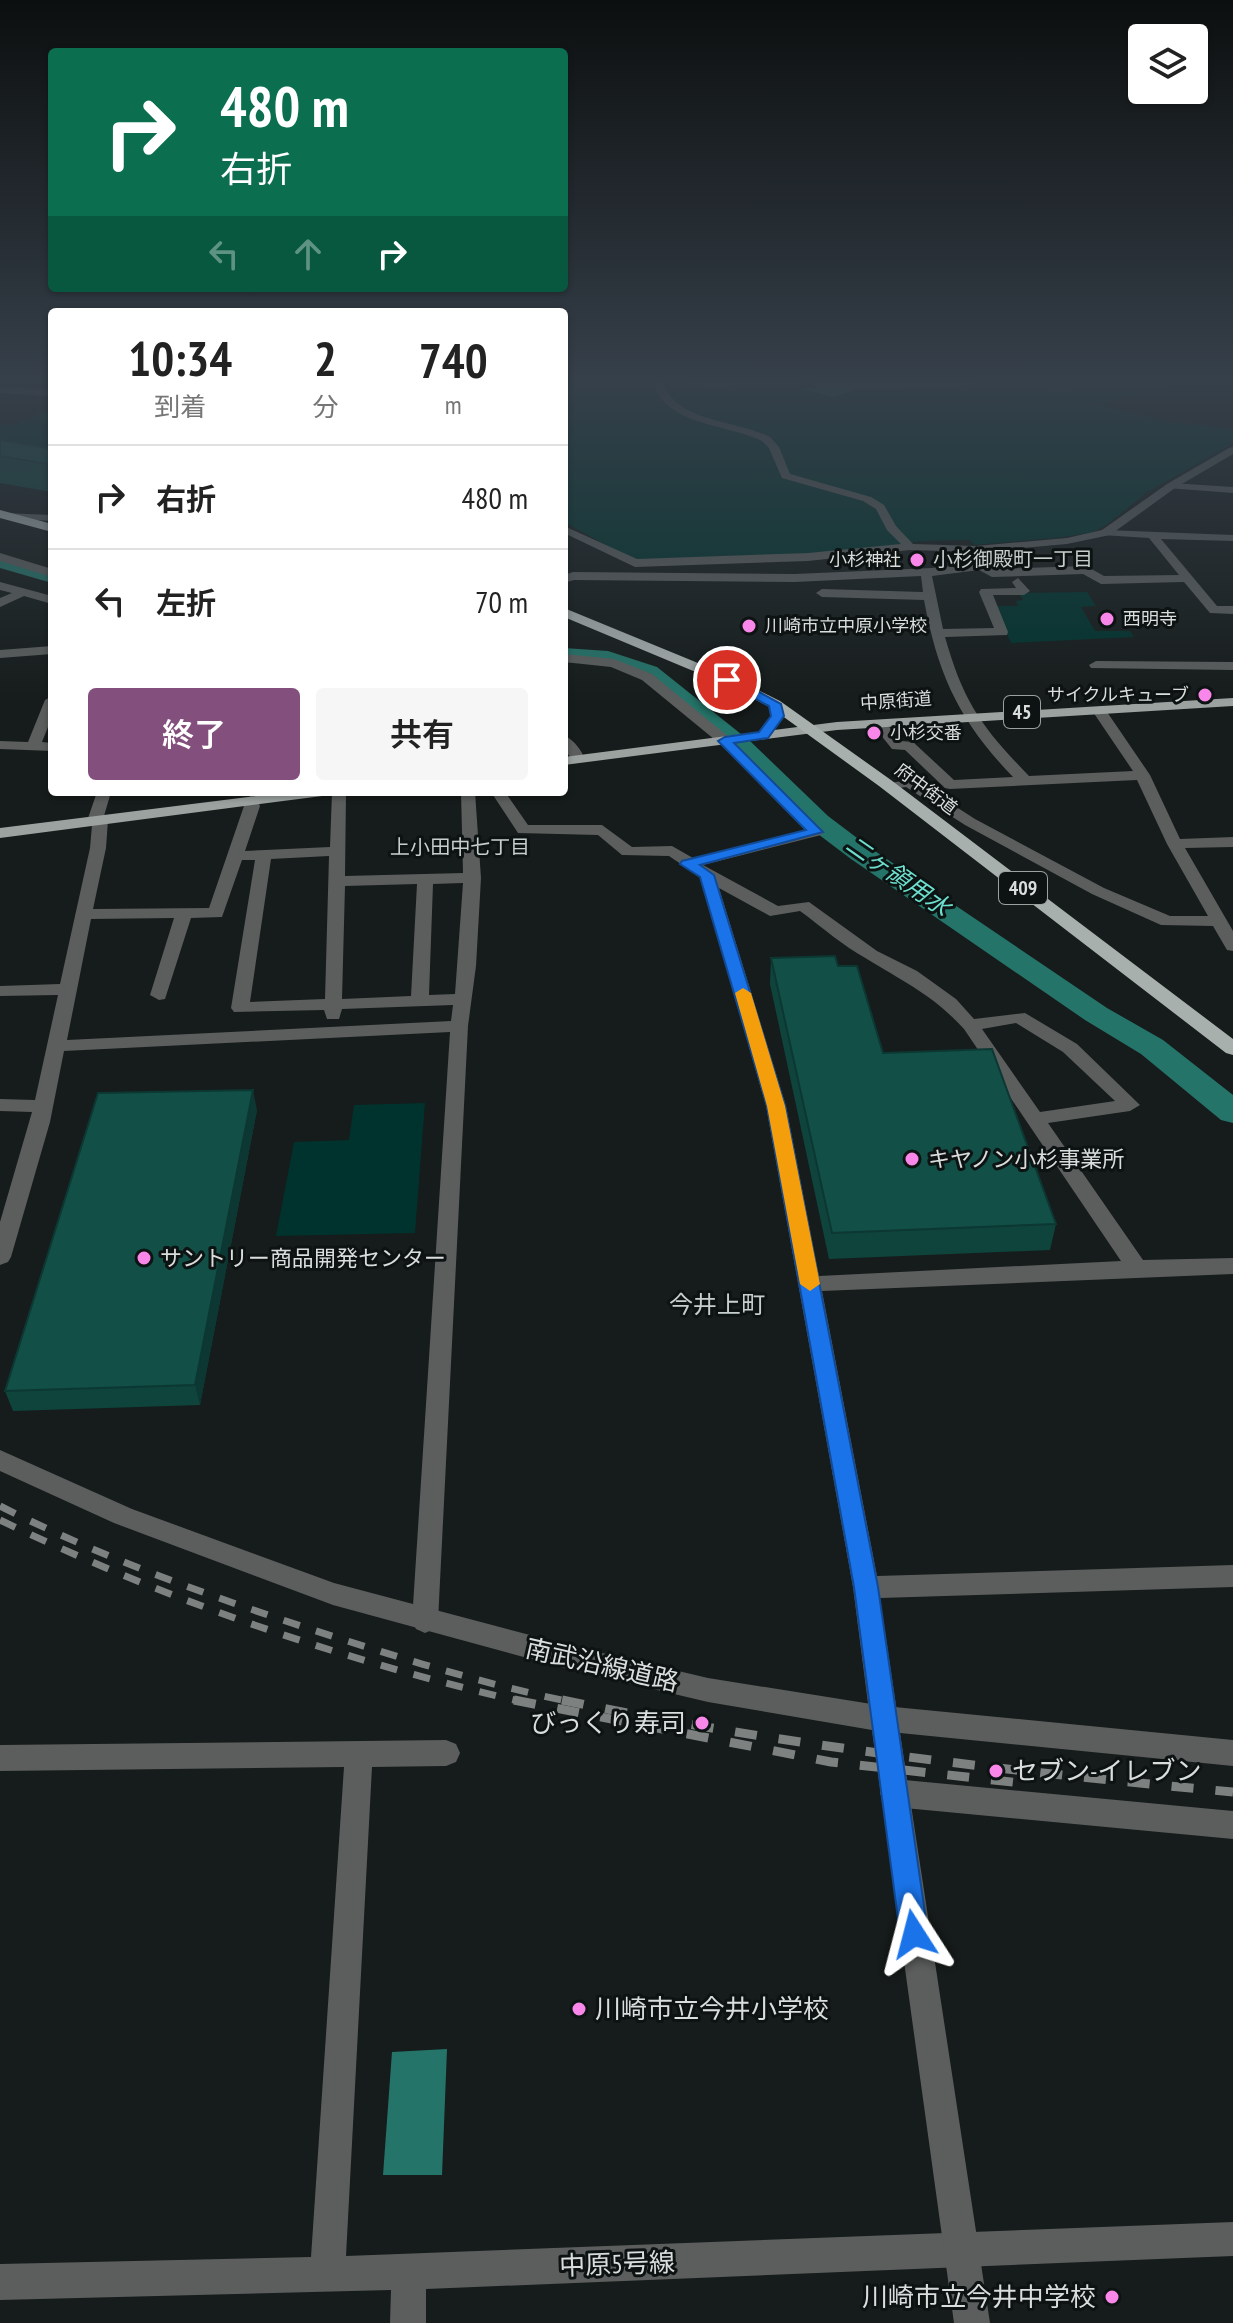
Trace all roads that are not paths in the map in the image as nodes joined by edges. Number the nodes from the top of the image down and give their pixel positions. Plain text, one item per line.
1 (832, 487) edge
2 (1169, 487) edge
3 (1193, 487) edge
4 (1233, 490) edge
5 (2, 515) edge
6 (48, 518) edge
7 (48, 527) edge
8 (568, 531) edge
9 (1106, 533) junction
10 (1153, 536) junction
11 (1233, 538) edge
12 (910, 547) junction
13 (976, 549) junction
14 (845, 555) junction
15 (0, 557) edge
16 (0, 566) edge
17 (982, 567) junction
18 (48, 572) edge
19 (859, 573) junction
20 (568, 578) edge
21 (1188, 578) junction
22 (48, 580) edge
23 (1097, 580) junction
24 (1018, 582) junction
25 (928, 584) junction
26 (0, 586) edge
27 (23, 592) junction
28 (822, 593) dead end
29 (48, 599) edge
30 (0, 603) edge
31 (1233, 610) edge
32 (568, 614) edge
33 (939, 633) junction
34 (48, 650) edge
35 (568, 651) edge
36 (0, 654) edge
37 (568, 658) edge
38 (1096, 665) dead end
39 (1233, 666) edge
40 (1233, 702) edge
41 (775, 704) junction
42 (1098, 709) junction
43 (48, 710) edge
44 (970, 715) junction
45 (879, 724) junction
46 (812, 729) junction
47 (763, 735) junction
48 (742, 738) junction
49 (725, 741) junction
50 (0, 745) edge
51 (33, 746) junction
52 (48, 747) edge
53 (571, 760) edge
54 (1143, 775) junction
55 (1025, 781) junction
56 (890, 787) junction
57 (103, 796) edge
58 (290, 796) edge
59 (339, 796) edge
60 (468, 796) edge
61 (501, 796) edge
62 (251, 801) junction
63 (98, 821) junction
64 (0, 833) edge
65 (1233, 842) edge
66 (1175, 844) junction
67 (338, 851) junction
68 (264, 855) junction
69 (233, 856) junction
70 (688, 864) junction
71 (707, 875) junction
72 (473, 878) junction
73 (425, 879) junction
74 (337, 881) junction
75 (184, 913) junction
76 (83, 914) junction
77 (1218, 921) junction
78 (1233, 946) edge
79 (68, 989) junction
80 (0, 991) edge
81 (159, 995) dead end
82 (464, 999) junction
83 (420, 1001) junction
84 (333, 1004) junction
85 (970, 1025) junction
86 (459, 1026) junction
87 (333, 1031) junction
88 (57, 1046) junction
89 (1233, 1049) edge
90 (0, 1105) edge
91 (43, 1106) junction
92 (1035, 1119) junction
93 (0, 1257) edge
94 (1233, 1266) edge
95 (1137, 1268) junction
96 (810, 1284) junction
97 (0, 1460) edge
98 (1233, 1576) edge
99 (866, 1587) junction
100 (425, 1621) junction
101 (884, 1719) junction
102 (446, 1753) dead end
103 (1233, 1753) edge
104 (359, 1756) junction
105 (0, 1758) edge
106 (894, 1793) junction
107 (1233, 1825) edge
108 (1233, 2239) edge
109 (962, 2252) junction
110 (409, 2272) junction
111 (327, 2275) junction
112 (0, 2282) edge
113 (408, 2323) edge
114 (972, 2323) edge

1 - 12 street
2 - 9 street
3 - 4 street
5 - 6 street
5 - 7 highway
8 - 14 street
9 - 10 street
9 - 13 street
10 - 11 street
10 - 21 street
12 - 13 street
12 - 14 street
13 - 17 street
14 - 19 street
15 - 18 street
16 - 22 street
17 - 23 street
17 - 25 street
19 - 20 street
19 - 25 street
21 - 23 street
21 - 31 street
23 - 24 street
24 - 25 street
24 - 33 street
25 - 28 street
25 - 33 street
26 - 27 street
27 - 29 street
27 - 30 street
32 - 41 highway, 府中街道 / 409
33 - 44 street
34 - 36 street
35 - 48 street
37 - 49 street
38 - 39 street
40 - 42 main road, 中原街道 / 45
41 - 46 highway, 府中街道 / 409
41 - 47 main road
42 - 44 main road, 中原街道 / 45
42 - 54 street
43 - 51 street
44 - 45 main road, 中原街道 / 45
44 - 55 street
45 - 46 main road, 中原街道 / 45
45 - 55 street
46 - 47 main road, 中原街道 / 45
46 - 56 highway, 府中街道 / 409
47 - 48 main road, 中原街道 / 45
48 - 49 main road, 中原街道 / 45
49 - 53 main road, 中原街道 / 45
49 - 70 street
50 - 51 street
51 - 52 street
54 - 55 street
54 - 66 street
56 - 77 street
56 - 89 highway, 府中街道 / 409
57 - 63 street
58 - 62 main road
59 - 67 street
60 - 72 street
61 - 70 street
62 - 63 main road
62 - 69 street
63 - 64 main road
63 - 76 street
65 - 66 street
66 - 77 street
67 - 68 street
67 - 74 street
68 - 69 street
68 - 84 street
69 - 75 street
70 - 71 street
71 - 85 street
71 - 96 street
72 - 73 street
72 - 82 street
73 - 74 street
73 - 83 street
74 - 84 street
75 - 76 street
75 - 81 street
76 - 79 street
77 - 78 street
79 - 80 street
79 - 88 street
82 - 83 street
82 - 86 street
83 - 84 street
84 - 87 street
85 - 92 street
85 - 92 street
86 - 87 street
86 - 100 street
87 - 88 street
88 - 91 street
90 - 91 street
91 - 93 street
92 - 95 street
94 - 95 street
95 - 96 street
96 - 99 street
97 - 100 street, 南武沿線道路
98 - 99 street
99 - 101 street
100 - 101 street, 南武沿線道路
101 - 103 street, 南武沿線道路
101 - 106 street
102 - 104 street
104 - 105 street
104 - 111 street
106 - 107 street
106 - 109 street
108 - 109 street, 中原5号線
109 - 110 street, 中原5号線
109 - 114 street
110 - 111 street, 中原5号線
110 - 113 street
111 - 112 street, 中原5号線

